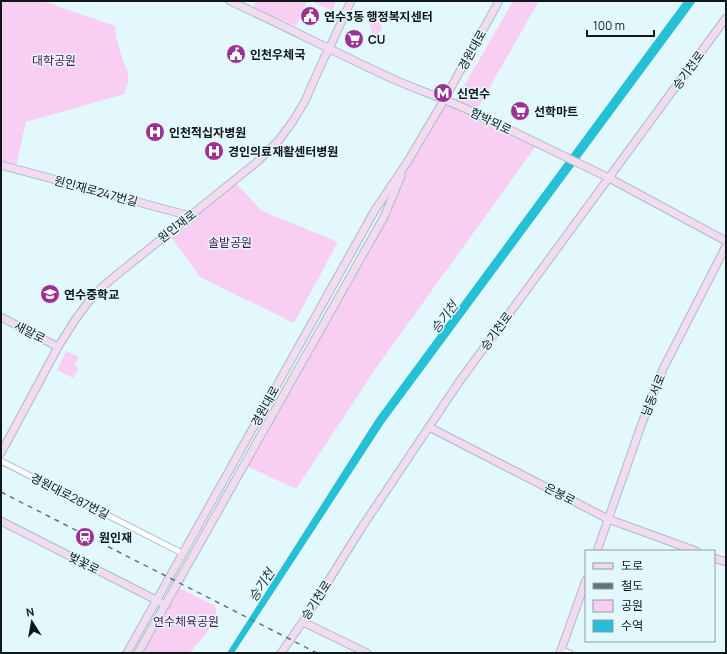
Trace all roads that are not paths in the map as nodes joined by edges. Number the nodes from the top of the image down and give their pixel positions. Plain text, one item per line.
1 (230, 1) edge
2 (351, 1) edge
3 (499, 1) edge
4 (726, 18) edge
5 (329, 49) junction
6 (444, 100) junction
7 (408, 162) junction
8 (1, 165) edge
9 (609, 178) junction
10 (190, 216) junction
11 (726, 241) edge
12 (726, 246) edge
13 (1, 317) edge
14 (58, 347) junction
15 (429, 427) junction
16 (1, 453) edge
17 (1, 461) edge
18 (608, 519) junction
19 (1, 521) edge
20 (597, 550) edge
21 (693, 550) edge
22 (182, 553) junction
23 (715, 558) edge
24 (726, 562) edge
25 (585, 583) edge
26 (156, 600) junction
27 (166, 605) junction
28 (302, 622) junction
29 (560, 651) edge
30 (127, 653) edge
31 (138, 653) edge
32 (281, 653) edge
33 (367, 653) edge
34 (570, 653) edge

1 - 5 main road, 함박뫼로
2 - 5 main road, 원인재로
3 - 6 main road, 경원대로
4 - 9 main road, 승기천로
5 - 6 main road, 함박뫼로
5 - 10 main road, 원인재로
6 - 7 main road, 경원대로
6 - 9 main road, 함박뫼로
7 - 22 main road, 경원대로
7 - 27 main road, 경원대로
8 - 10 main road, 원인재로247번길
9 - 11 main road, 함박뫼로
9 - 15 main road, 승기천로
10 - 14 main road, 원인재로
12 - 18 main road, 남동서로
13 - 14 main road, 새말로
14 - 16 main road, 원인재로
15 - 18 main road, 은봉로
15 - 28 main road, 승기천로
17 - 22 street, 경원대로287번길
18 - 20 main road, 남동서로
18 - 21 main road, 은봉로
19 - 26 main road, 벚꽃로
22 - 26 main road, 경원대로
23 - 24 main road
25 - 29 main road
26 - 27 main road, 벚꽃로
26 - 30 main road, 경원대로
27 - 31 main road, 경원대로
28 - 32 main road, 승기천로
28 - 33 main road
29 - 34 street

